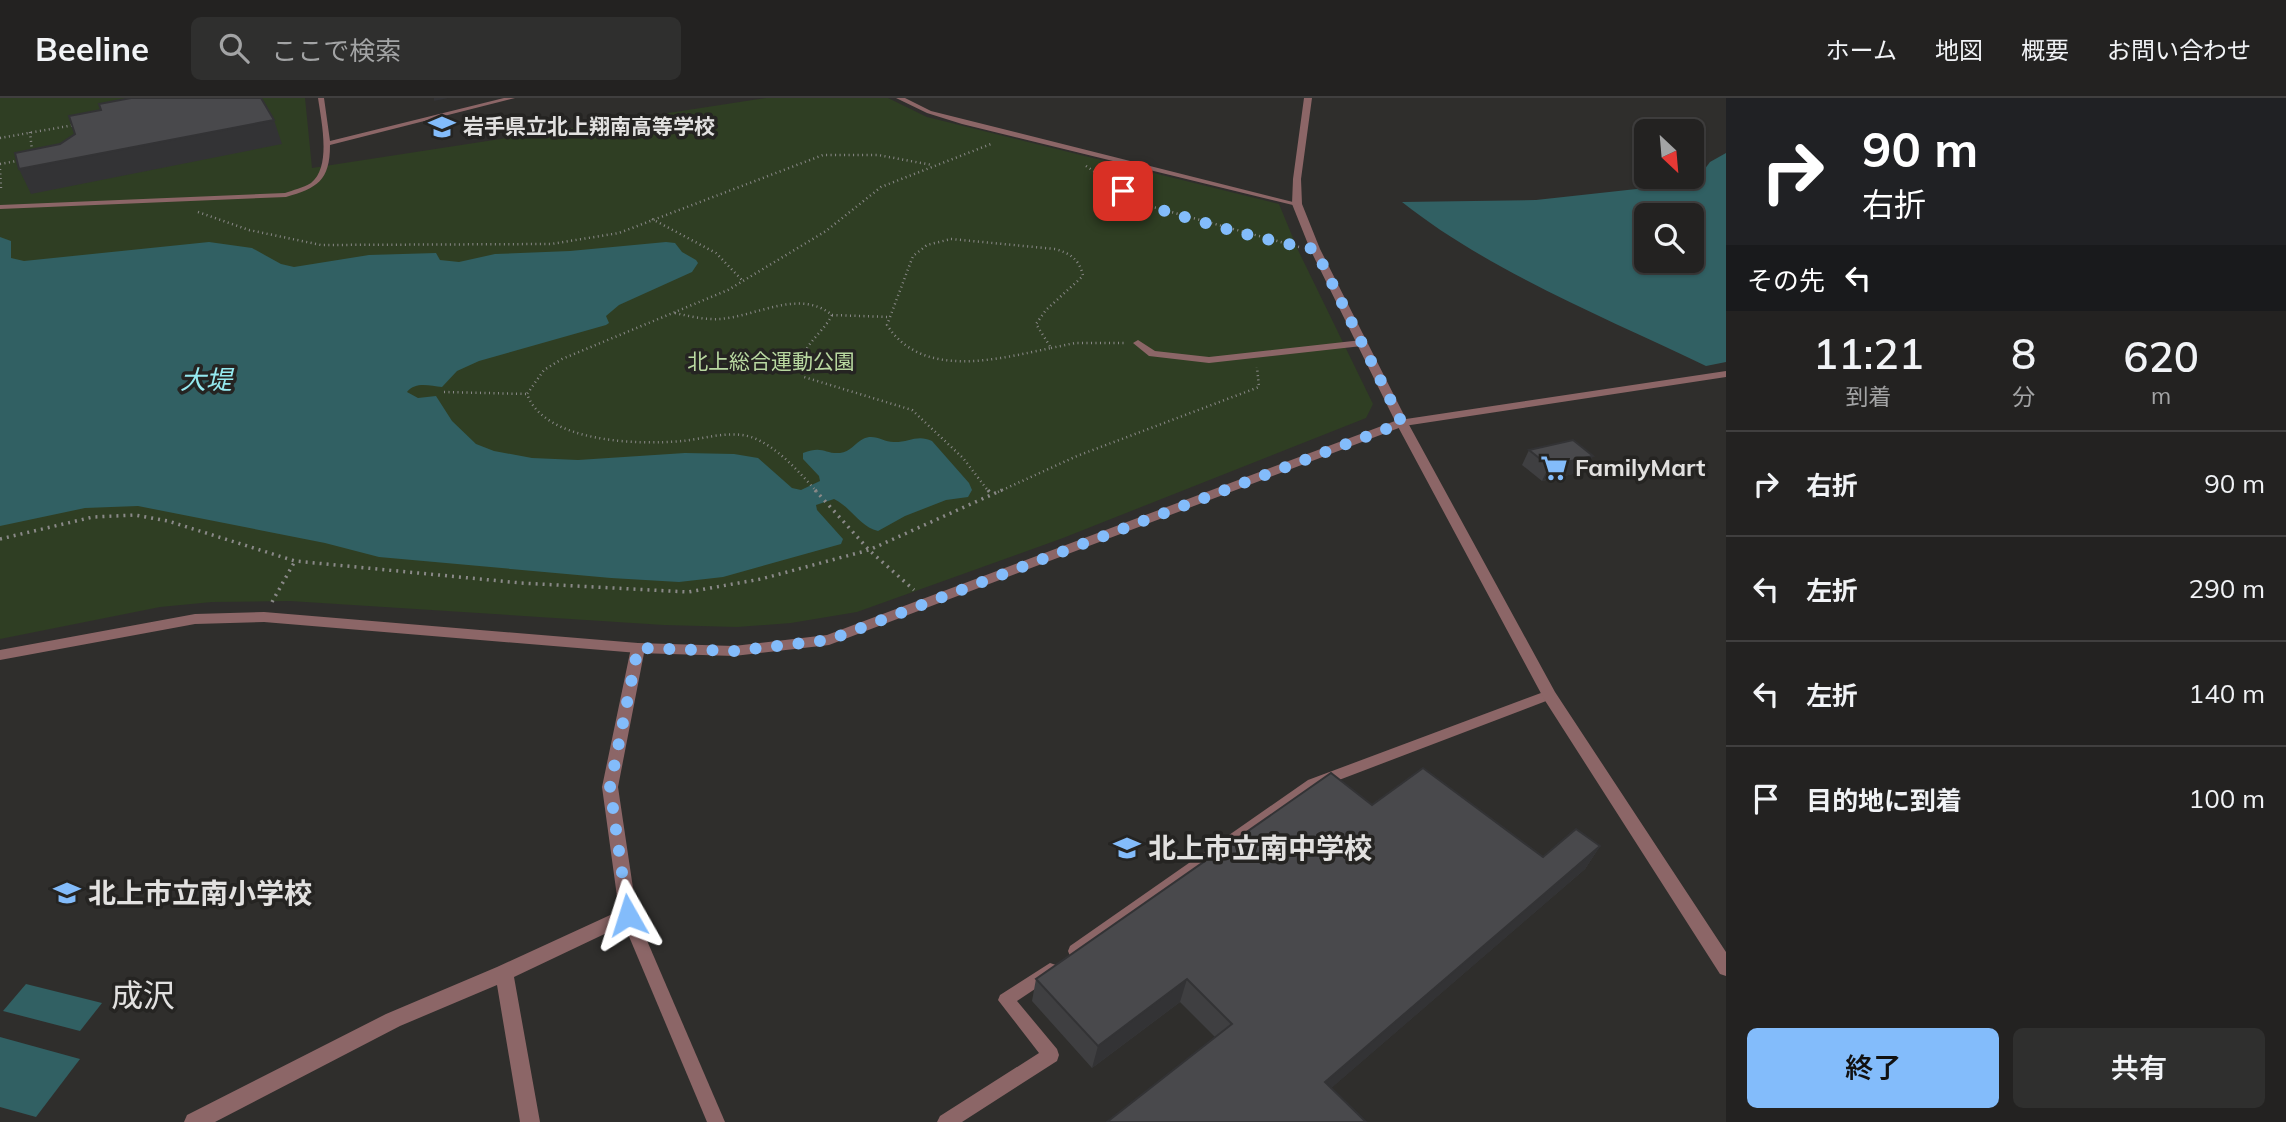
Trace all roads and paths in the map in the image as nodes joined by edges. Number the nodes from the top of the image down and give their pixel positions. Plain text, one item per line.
1 (321, 98) edge
2 (512, 98) edge
3 (899, 98) edge
4 (1308, 98) edge
5 (85, 122) edge
6 (30, 132) junction
7 (0, 138) edge
8 (999, 143) dead end
9 (327, 144) junction
10 (1079, 163) dead end
11 (933, 165) junction
12 (0, 166) edge
13 (1, 188) edge
14 (190, 200) junction
15 (1297, 204) junction
16 (0, 207) edge
17 (652, 219) junction
18 (1315, 249) junction
19 (743, 281) junction
20 (673, 313) junction
21 (832, 315) junction
22 (889, 317) junction
23 (1138, 343) joint
24 (1363, 343) junction
25 (1051, 348) junction
26 (1253, 355) junction
27 (1726, 374) edge
28 (444, 392) dead end
29 (527, 394) junction
30 (1402, 423) junction
31 (992, 495) junction
32 (0, 539) edge
33 (869, 550) junction
34 (295, 561) junction
35 (928, 603) junction
36 (264, 617) junction
37 (638, 648) junction
38 (0, 655) edge
39 (1549, 695) junction
40 (628, 915) junction
41 (1726, 968) edge
42 (504, 973) junction
43 (194, 1122) edge
44 (530, 1122) edge
45 (716, 1122) edge
46 (946, 1122) edge

1 - 9 lane
2 - 9 lane
3 - 15 lane
4 - 15 street
5 - 6 path
6 - 7 path
6 - 12 path
8 - 11 path
9 - 14 lane
10 - 18 path
11 - 17 path
11 - 19 path
12 - 13 path
14 - 16 lane
14 - 17 path
15 - 18 street
17 - 19 path
18 - 24 street
19 - 20 path
20 - 21 path
20 - 29 path
21 - 22 path
21 - 31 path
22 - 25 path
22 - 25 path
23 - 25 path
23 - 26 lane
24 - 26 lane
24 - 30 street
26 - 31 path
27 - 30 street
28 - 29 path
29 - 33 path
30 - 35 street
30 - 39 street
31 - 33 path
32 - 34 path
33 - 34 path
33 - 35 path
34 - 36 path
35 - 37 street
36 - 37 street
36 - 38 street
37 - 40 street
39 - 41 street
39 - 46 lane
40 - 42 street
40 - 45 lane
42 - 43 street
42 - 44 street

